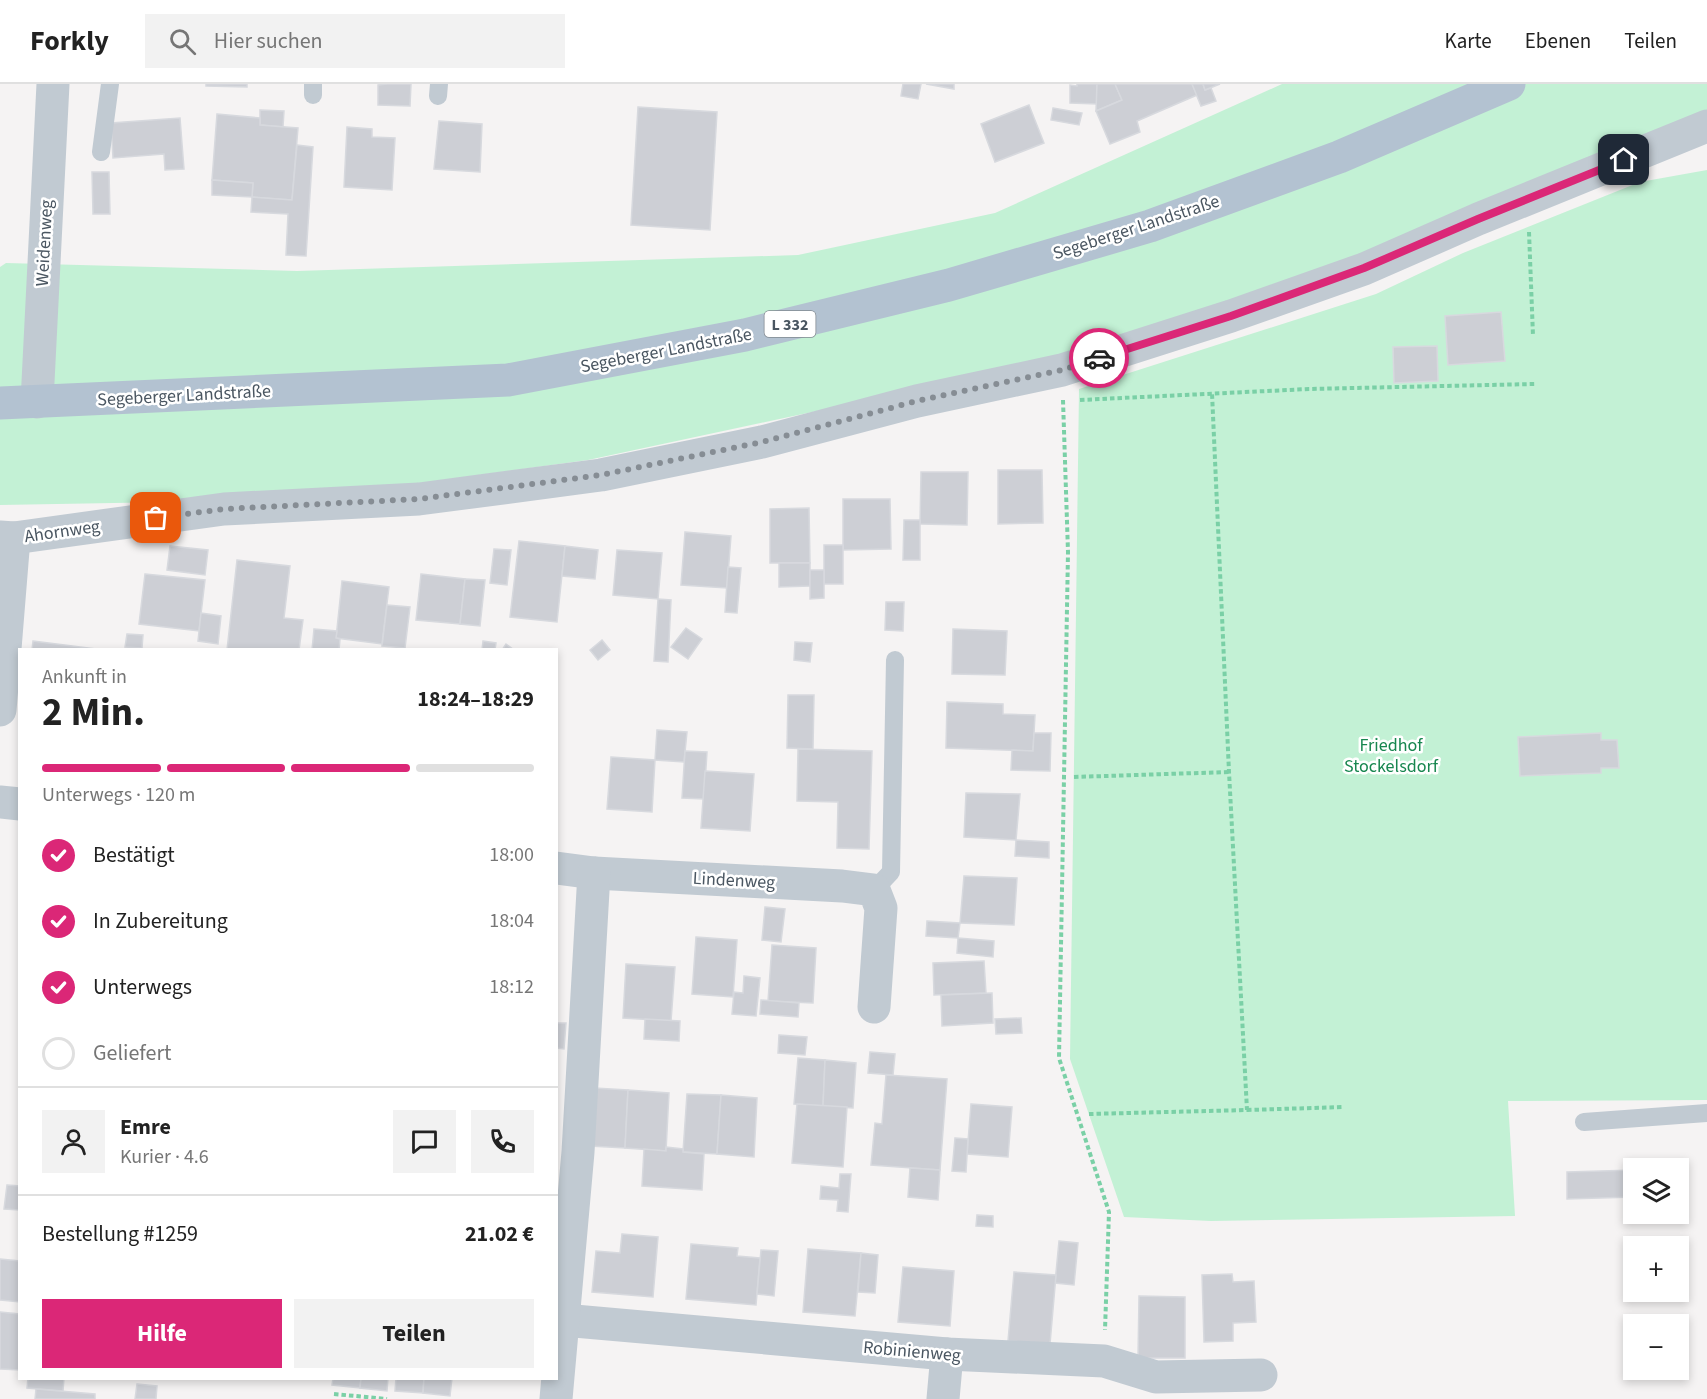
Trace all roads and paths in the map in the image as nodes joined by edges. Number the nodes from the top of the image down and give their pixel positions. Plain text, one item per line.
1 (52, 84) edge
2 (110, 84) edge
3 (1509, 84) edge
4 (1707, 126) edge
5 (101, 152) dead end
6 (1529, 226) dead end
7 (1533, 336) dead end
8 (1062, 370) junction
9 (1535, 384) dead end
10 (1212, 393) junction
11 (1079, 400) dead end
12 (37, 402) junction
13 (0, 403) edge
14 (7, 538) edge
15 (895, 660) dead end
16 (0, 710) edge
17 (1229, 772) junction
18 (1074, 777) dead end
19 (0, 802) edge
20 (18, 804) edge
21 (558, 868) edge
22 (594, 873) junction
23 (874, 890) junction
24 (874, 1007) dead end
25 (1344, 1107) dead end
26 (1247, 1110) junction
27 (1707, 1113) edge
28 (1089, 1114) dead end
29 (1584, 1122) dead end
30 (563, 1320) junction
31 (947, 1354) junction
32 (1104, 1361) junction
33 (1261, 1375) dead end
34 (558, 1376) edge
35 (558, 1380) edge
36 (334, 1394) dead end
37 (387, 1399) edge
38 (556, 1399) edge
39 (943, 1399) edge

1 - 12 street, Weidenweg
2 - 5 lane
3 - 12 main road, Segeberger Landstraße / L 332
4 - 8 street, Ahornweg
6 - 7 path
8 - 14 street, Ahornweg
8 - 32 path
9 - 10 path
10 - 11 path
10 - 17 path
12 - 13 main road, Segeberger Landstraße / L 332
14 - 16 street
15 - 23 lane
17 - 18 path
17 - 26 path
19 - 20 street
21 - 22 street, Lindenweg
22 - 23 street, Lindenweg
22 - 30 street
23 - 24 street
25 - 26 path
26 - 28 path
27 - 29 lane
30 - 31 street, Robinienweg
30 - 34 street
31 - 32 street, Robinienweg
31 - 39 street
32 - 33 street, Robinienweg
35 - 38 street
36 - 37 path

